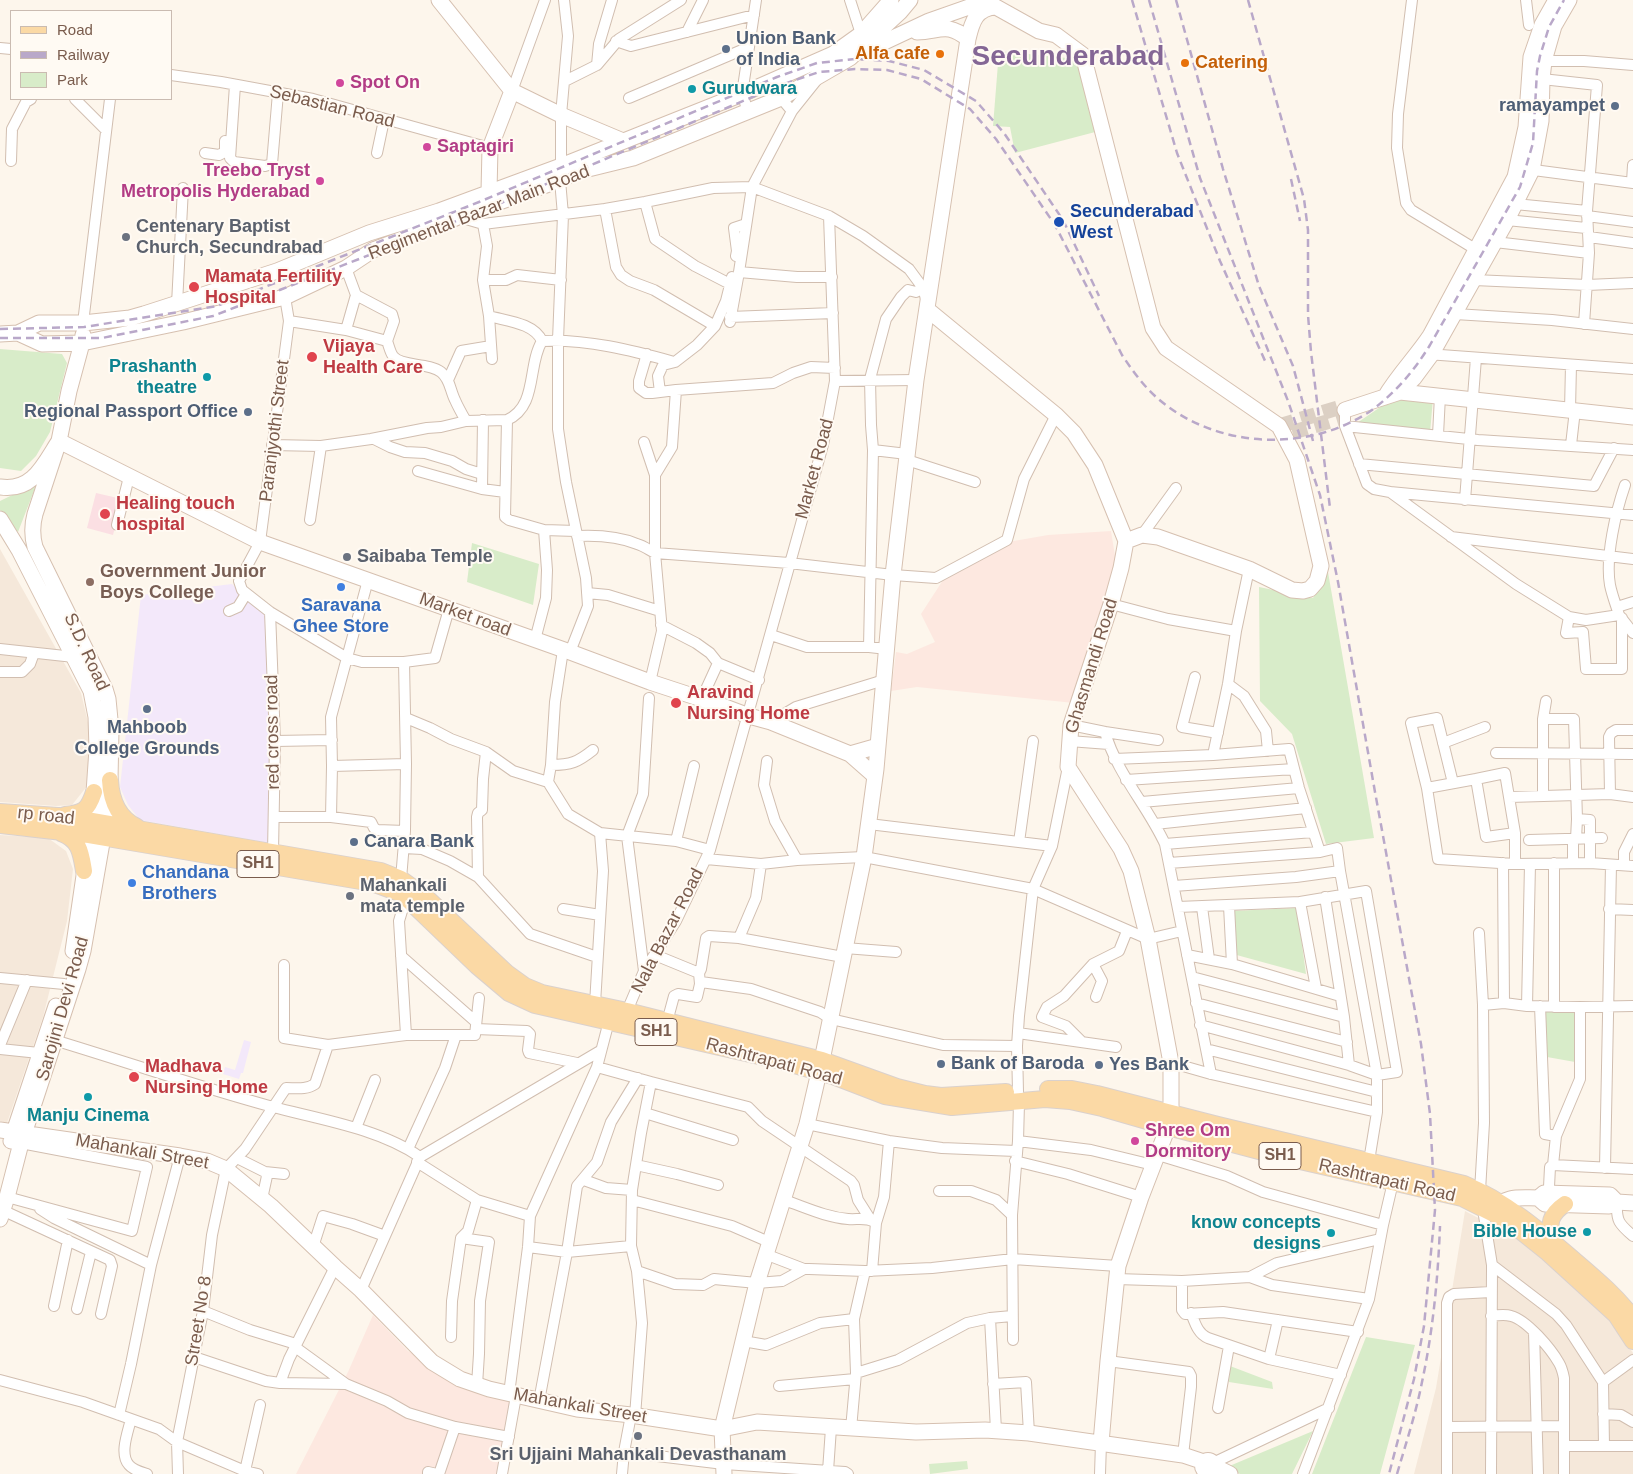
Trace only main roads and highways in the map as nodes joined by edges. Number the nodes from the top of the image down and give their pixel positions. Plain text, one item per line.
1 (110, 780) road end
2 (94, 792) road end
3 (0, 812) edge
4 (57, 824) junction
5 (0, 825) edge
6 (97, 829) junction
7 (143, 830) junction
8 (84, 870) road end
9 (502, 978) junction
10 (820, 1066) junction
11 (1169, 1119) junction
12 (1489, 1203) junction
13 (1565, 1204) road end
14 (1552, 1241) junction
15 (1633, 1318) edge
16 (1633, 1341) edge

1 - 7 main road
2 - 4 main road
3 - 4 main road, rp road / SH1
4 - 5 main road, rp road / SH1
4 - 6 main road, rp road / SH1
4 - 8 main road
6 - 7 main road, Rashtrapati Road / SH1
6 - 9 main road, Rashtrapati Road / SH1
7 - 9 main road, Rashtrapati Road / SH1
9 - 10 main road, Rashtrapati Road / SH1
9 - 10 main road, Rashtrapati Road / SH1
10 - 11 main road, Rashtrapati Road / SH1
11 - 12 main road, Rashtrapati Road / SH1
11 - 12 main road, Rashtrapati Road / SH1
12 - 14 main road, SH1
12 - 16 main road, SH1
13 - 14 main road
14 - 15 main road, SH1

